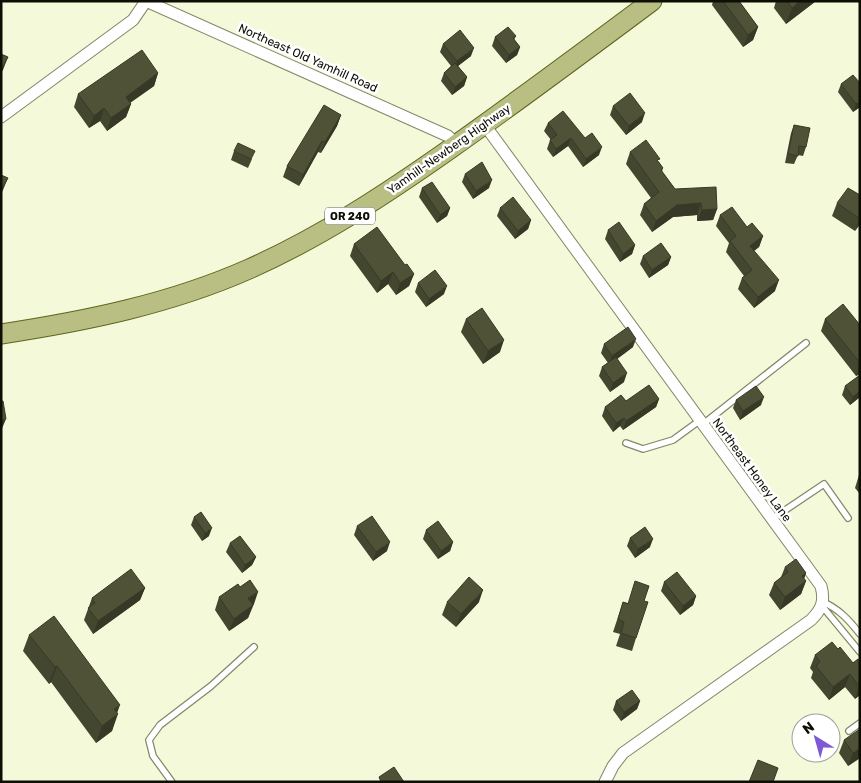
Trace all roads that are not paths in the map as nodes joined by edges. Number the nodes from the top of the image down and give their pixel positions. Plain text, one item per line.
1 (146, 1) edge
2 (652, 1) edge
3 (1, 116) edge
4 (484, 124) junction
5 (457, 144) junction
6 (1, 334) edge
7 (806, 343) dead end
8 (700, 423) junction
9 (626, 443) dead end
10 (848, 518) dead end
11 (772, 519) junction
12 (822, 604) junction
13 (860, 634) edge
14 (254, 647) dead end
15 (860, 652) edge
16 (860, 723) edge
17 (849, 731) dead end
18 (172, 782) edge
19 (604, 782) edge

1 - 3 street
1 - 5 street, Northeast Old Yamhill Road
2 - 4 main road, Yamhill-Newberg Highway / OR 240
4 - 5 main road, Yamhill-Newberg Highway / OR 240
4 - 8 street, Northeast Honey Lane
5 - 6 main road, Yamhill-Newberg Highway / OR 240
7 - 8 lane
8 - 9 lane
8 - 11 street, Northeast Honey Lane
10 - 11 lane
11 - 12 street, Northeast Honey Lane
12 - 13 lane
12 - 15 lane
12 - 19 street
14 - 18 lane
16 - 17 lane

